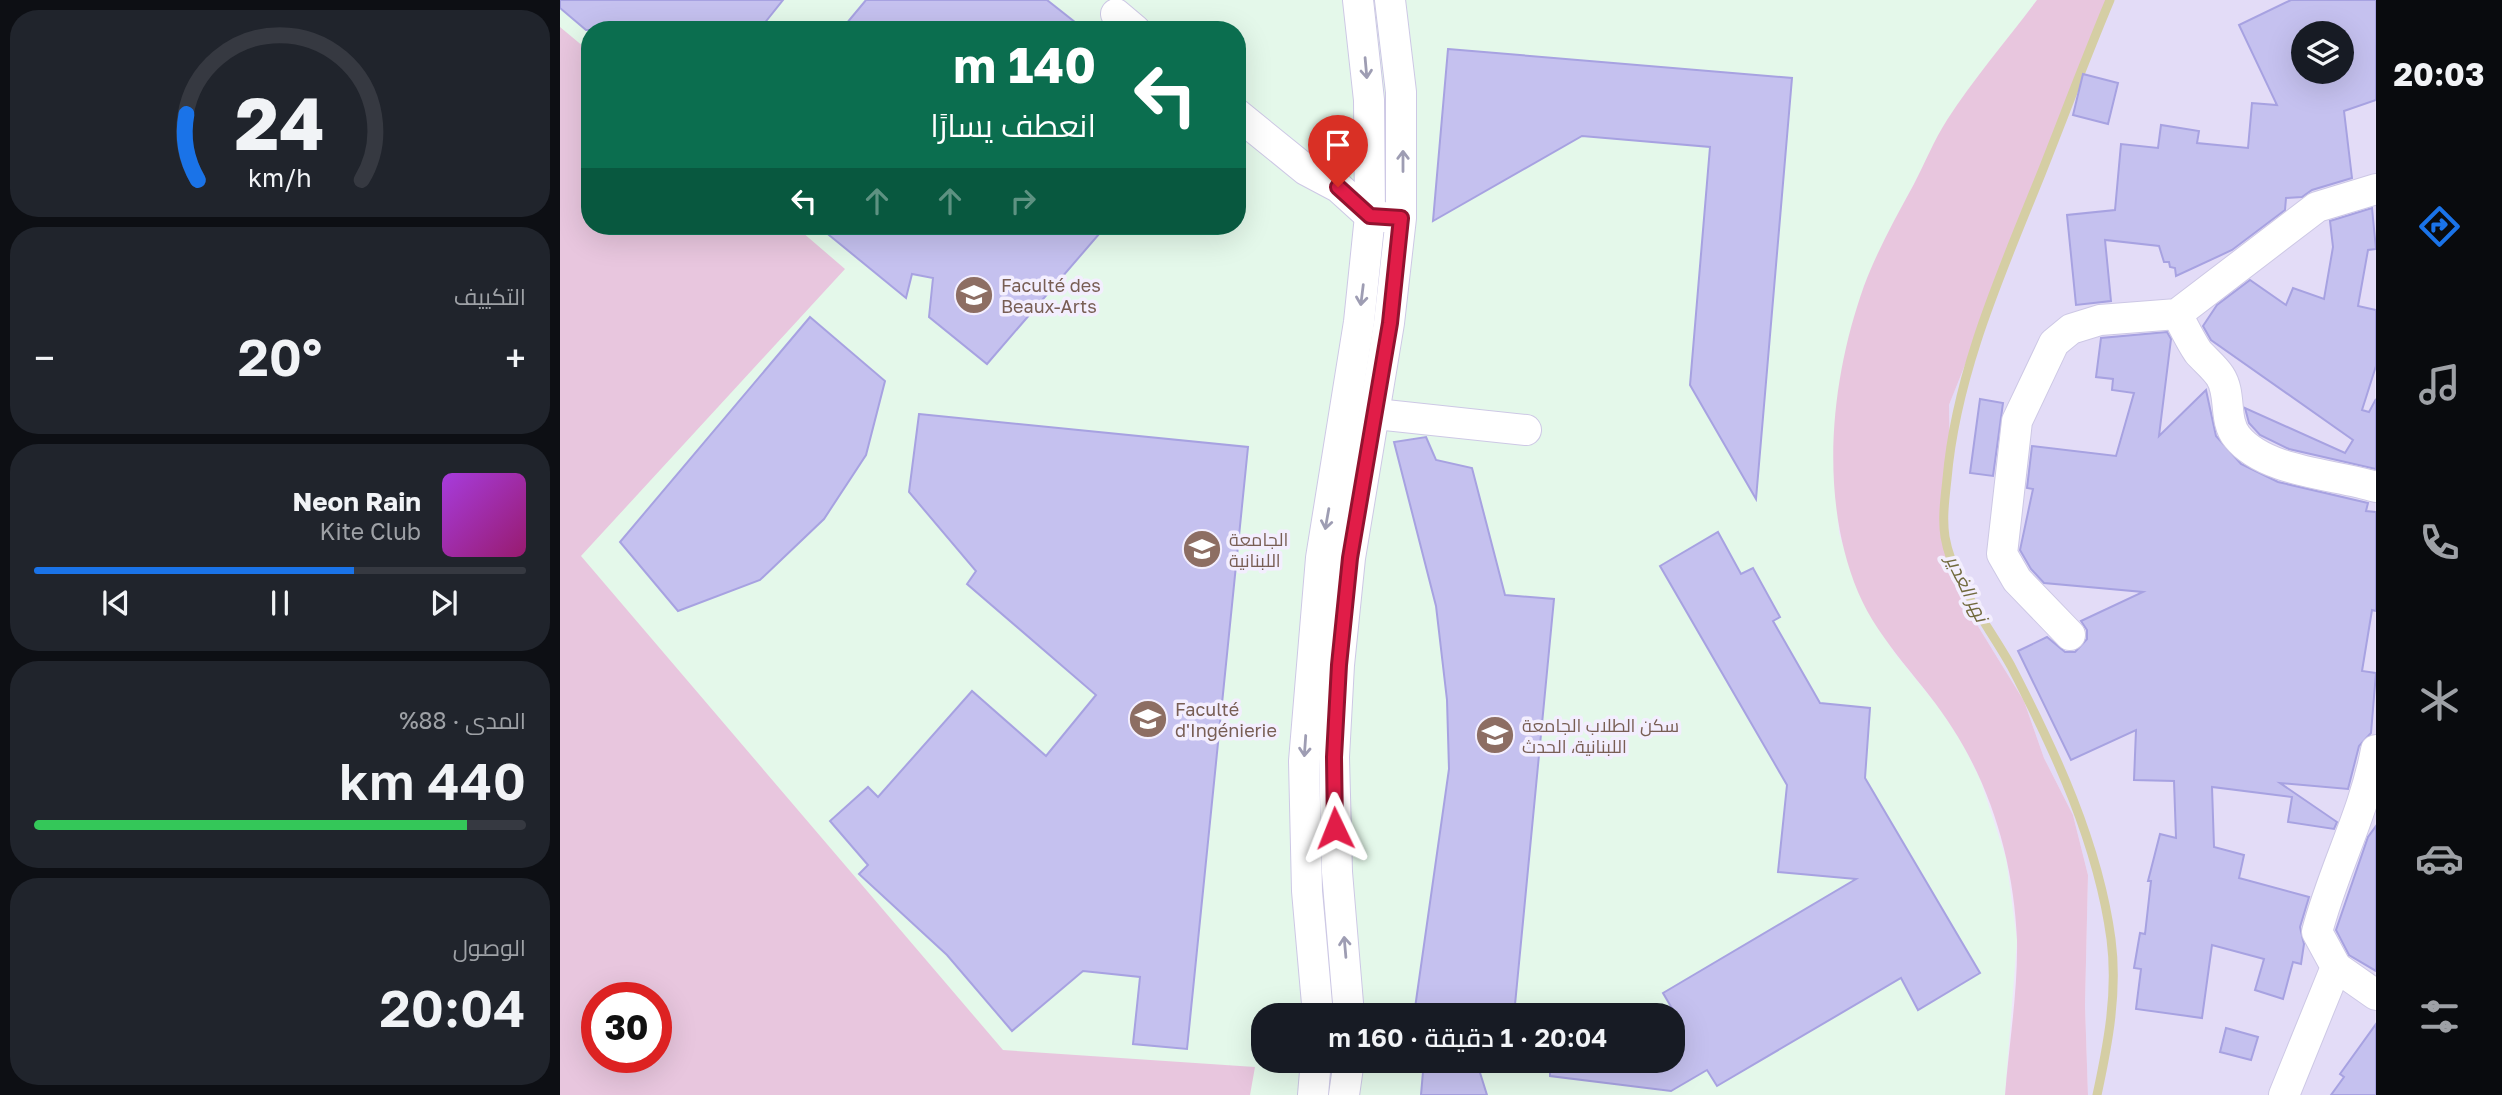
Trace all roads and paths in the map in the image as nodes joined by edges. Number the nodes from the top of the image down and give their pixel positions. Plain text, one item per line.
1 (1358, 0) edge
2 (1390, 0) edge
3 (1246, 121) edge
4 (2376, 189) edge
5 (1370, 216) junction
6 (1401, 218) junction
7 (2177, 314) junction
8 (1376, 414) junction
9 (1526, 429) dead end
10 (2376, 487) edge
11 (2070, 635) dead end
12 (2376, 750) edge
13 (2336, 967) junction
14 (1317, 980) junction
15 (1349, 982) junction
16 (2376, 995) edge
17 (1318, 1003) edge
18 (1349, 1003) edge
19 (1316, 1073) edge
20 (1347, 1073) edge
21 (1313, 1095) edge
22 (1344, 1095) edge
23 (2284, 1095) edge

1 -> 5 street
6 -> 2 street
3 - 5 street
4 - 7 street
5 - 6 street
5 -> 14 street
6 - 8 street
7 - 10 street
7 - 11 street
8 - 9 street
15 -> 8 street
12 - 13 street
13 - 16 street
13 - 23 street
14 - 15 street
14 - 17 street
15 - 18 street
19 - 21 street
20 - 22 street

